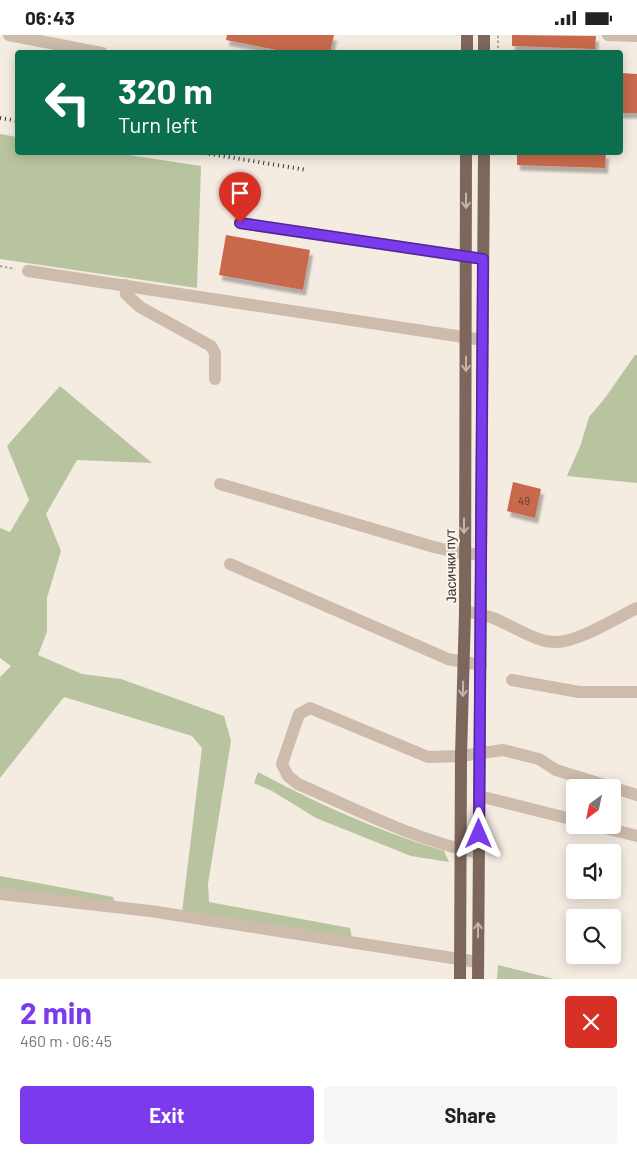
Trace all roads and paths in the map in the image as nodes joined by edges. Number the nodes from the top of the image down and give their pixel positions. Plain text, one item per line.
1 (9, 35) edge
2 (467, 35) edge
3 (484, 35) edge
4 (498, 35) edge
5 (608, 35) edge
6 (637, 36) edge
7 (86, 50) edge
8 (467, 50) edge
9 (484, 50) edge
10 (498, 50) edge
11 (466, 155) edge
12 (484, 155) edge
13 (240, 223) dead end
14 (466, 257) junction
15 (483, 259) junction
16 (0, 266) edge
17 (28, 271) joint
18 (125, 285) junction
19 (466, 337) junction
20 (483, 340) junction
21 (214, 379) dead end
22 (220, 483) dead end
23 (464, 554) junction
24 (481, 554) junction
25 (230, 564) dead end
26 (637, 608) edge
27 (465, 612) junction
28 (481, 612) junction
29 (464, 663) junction
30 (481, 665) junction
31 (512, 680) dead end
32 (637, 692) edge
33 (478, 754) junction
34 (461, 756) junction
35 (637, 795) edge
36 (479, 796) junction
37 (566, 818) edge
38 (621, 832) edge
39 (637, 836) edge
40 (462, 850) junction
41 (479, 853) junction
42 (0, 894) edge
43 (460, 961) junction
44 (478, 962) junction
45 (460, 979) edge
46 (478, 979) edge

1 - 7 lane
2 - 8 main road
3 - 9 main road
4 - 10 path
5 - 6 lane
11 -> 14 main road, Јасички пут
12 - 15 main road
13 - 14 lane
14 - 15 lane
14 - 19 main road, Јасички пут
15 - 20 main road
16 - 17 path
17 - 18 lane
18 - 19 lane
18 - 21 lane
19 - 20 lane
19 -> 23 main road, Јасички пут
20 - 24 main road
22 - 23 lane
23 - 24 lane
23 - 27 main road, Јасички пут
24 - 28 main road
25 - 29 lane
26 - 28 lane
27 - 28 lane
27 - 29 main road, Јасички пут
28 - 30 main road
29 - 30 lane
29 -> 34 main road, Јасички пут
30 - 33 main road
31 - 32 lane
33 - 34 lane
33 - 35 lane
33 - 36 main road
34 - 40 main road, Јасички пут
34 - 40 lane
36 - 37 lane
36 - 41 main road
38 - 39 lane
40 - 41 lane
40 - 43 main road, Јасички пут
44 -> 41 main road
42 - 43 lane
43 - 44 lane
43 - 45 main road, Јасички пут
44 - 46 main road

